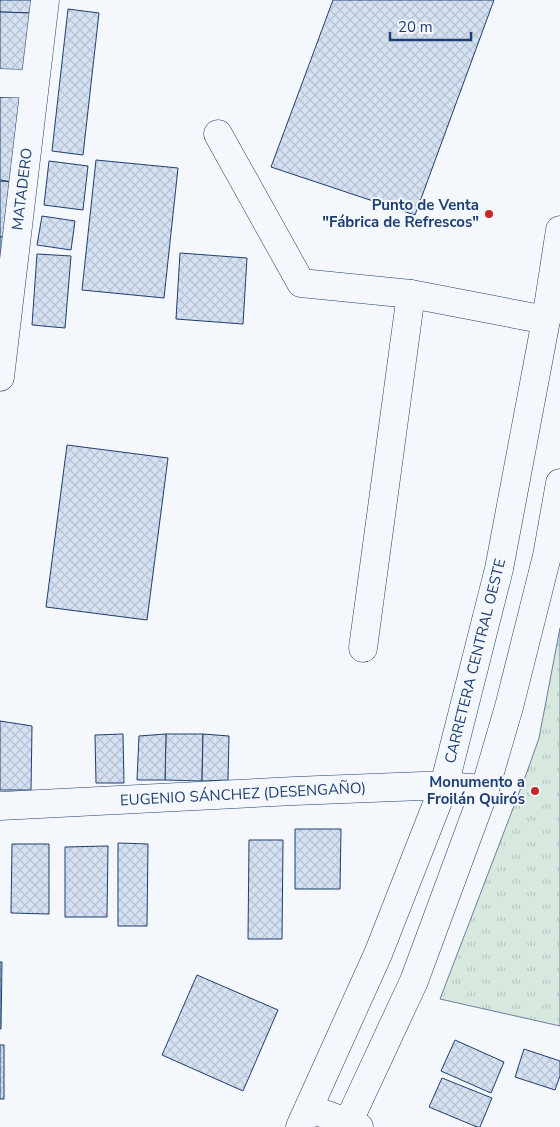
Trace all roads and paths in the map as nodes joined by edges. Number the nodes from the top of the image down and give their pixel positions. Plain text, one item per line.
1 (45, 0) edge
2 (0, 84) edge
3 (34, 84) junction
4 (218, 134) dead end
5 (560, 230) edge
6 (411, 294) junction
7 (553, 321) edge
8 (0, 377) edge
9 (560, 483) edge
10 (363, 648) dead end
11 (444, 786) junction
12 (486, 789) junction
13 (0, 806) edge
14 (304, 1117) edge
15 (351, 1126) edge

1 - 3 main road, MATADERO
2 - 3 main road
3 - 8 main road, MATADERO
4 - 6 main road
5 - 7 main road, CARRETERA CENTRAL OESTE
6 - 7 main road
6 - 10 main road
7 - 11 main road, CARRETERA CENTRAL OESTE
9 - 12 main road
11 - 12 main road, EUGENIO SÁNCHEZ (DESENGAÑO)
11 - 13 main road, EUGENIO SÁNCHEZ (DESENGAÑO)
11 - 14 main road, CARRETERA CENTRAL OESTE
12 - 15 main road
14 - 15 main road

